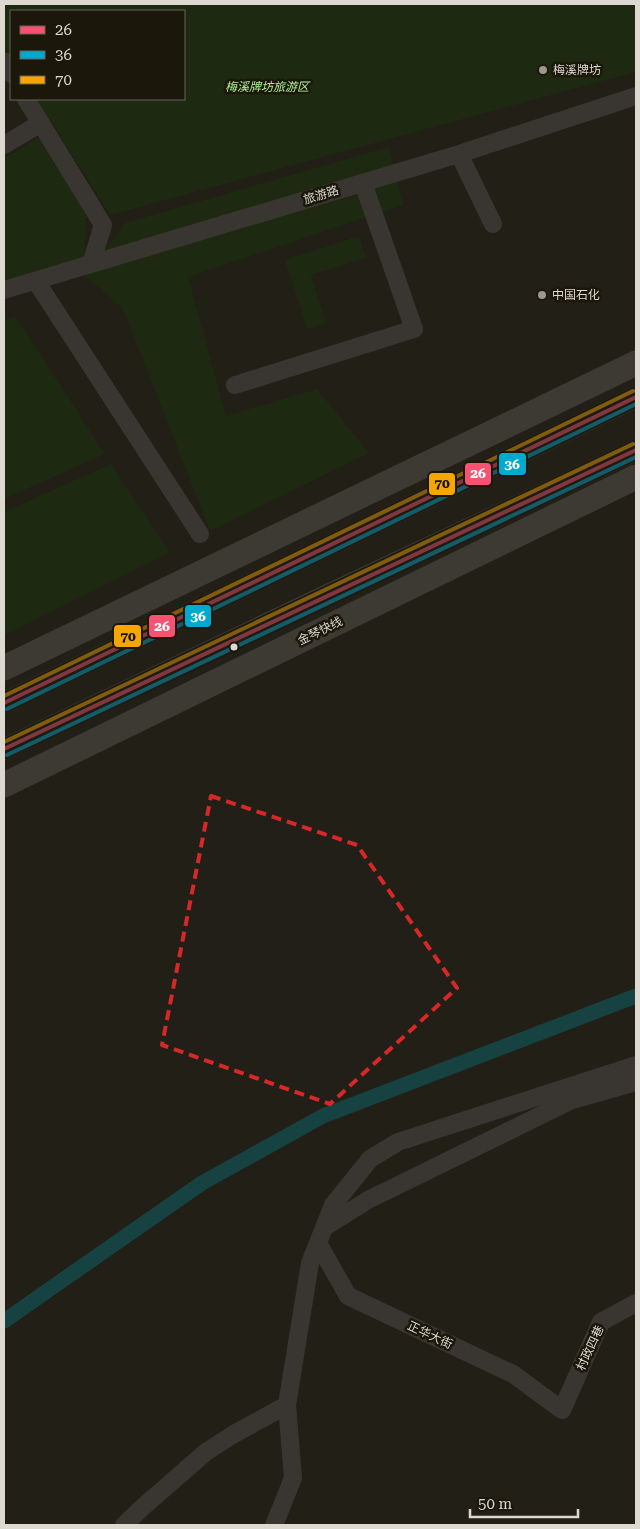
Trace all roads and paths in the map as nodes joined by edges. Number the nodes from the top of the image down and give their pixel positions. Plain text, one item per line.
1 (4, 61) edge
2 (10, 72) edge
3 (636, 96) edge
4 (27, 100) edge
5 (41, 123) junction
6 (4, 145) edge
7 (459, 154) junction
8 (363, 183) junction
9 (494, 224) dead end
10 (91, 264) junction
11 (36, 280) junction
12 (4, 290) edge
13 (636, 363) edge
14 (235, 385) dead end
15 (636, 397) edge
16 (636, 450) edge
17 (636, 477) edge
18 (200, 534) dead end
19 (4, 668) edge
20 (4, 703) edge
21 (4, 749) edge
22 (4, 784) edge
23 (636, 1066) edge
24 (636, 1082) edge
25 (325, 1227) junction
26 (318, 1243) junction
27 (636, 1303) edge
28 (287, 1404) junction
29 (562, 1410) joint
30 (124, 1525) edge
31 (274, 1525) edge

1 - 2 street
3 - 7 street, 旅游路
4 - 5 street
5 - 6 street
5 - 10 street
7 - 8 street, 旅游路
7 - 9 street
8 - 10 street, 旅游路
8 - 14 street
10 - 11 street, 旅游路
11 - 12 street, 旅游路
11 - 18 street
13 - 19 highway
15 - 20 main road
16 - 21 main road
17 - 22 highway, 金琴快线
23 - 25 street
24 - 25 street
25 - 26 street
26 - 28 street
26 - 29 street, 正华大街
27 - 29 street, 村政四巷
28 - 30 street
28 - 31 street

